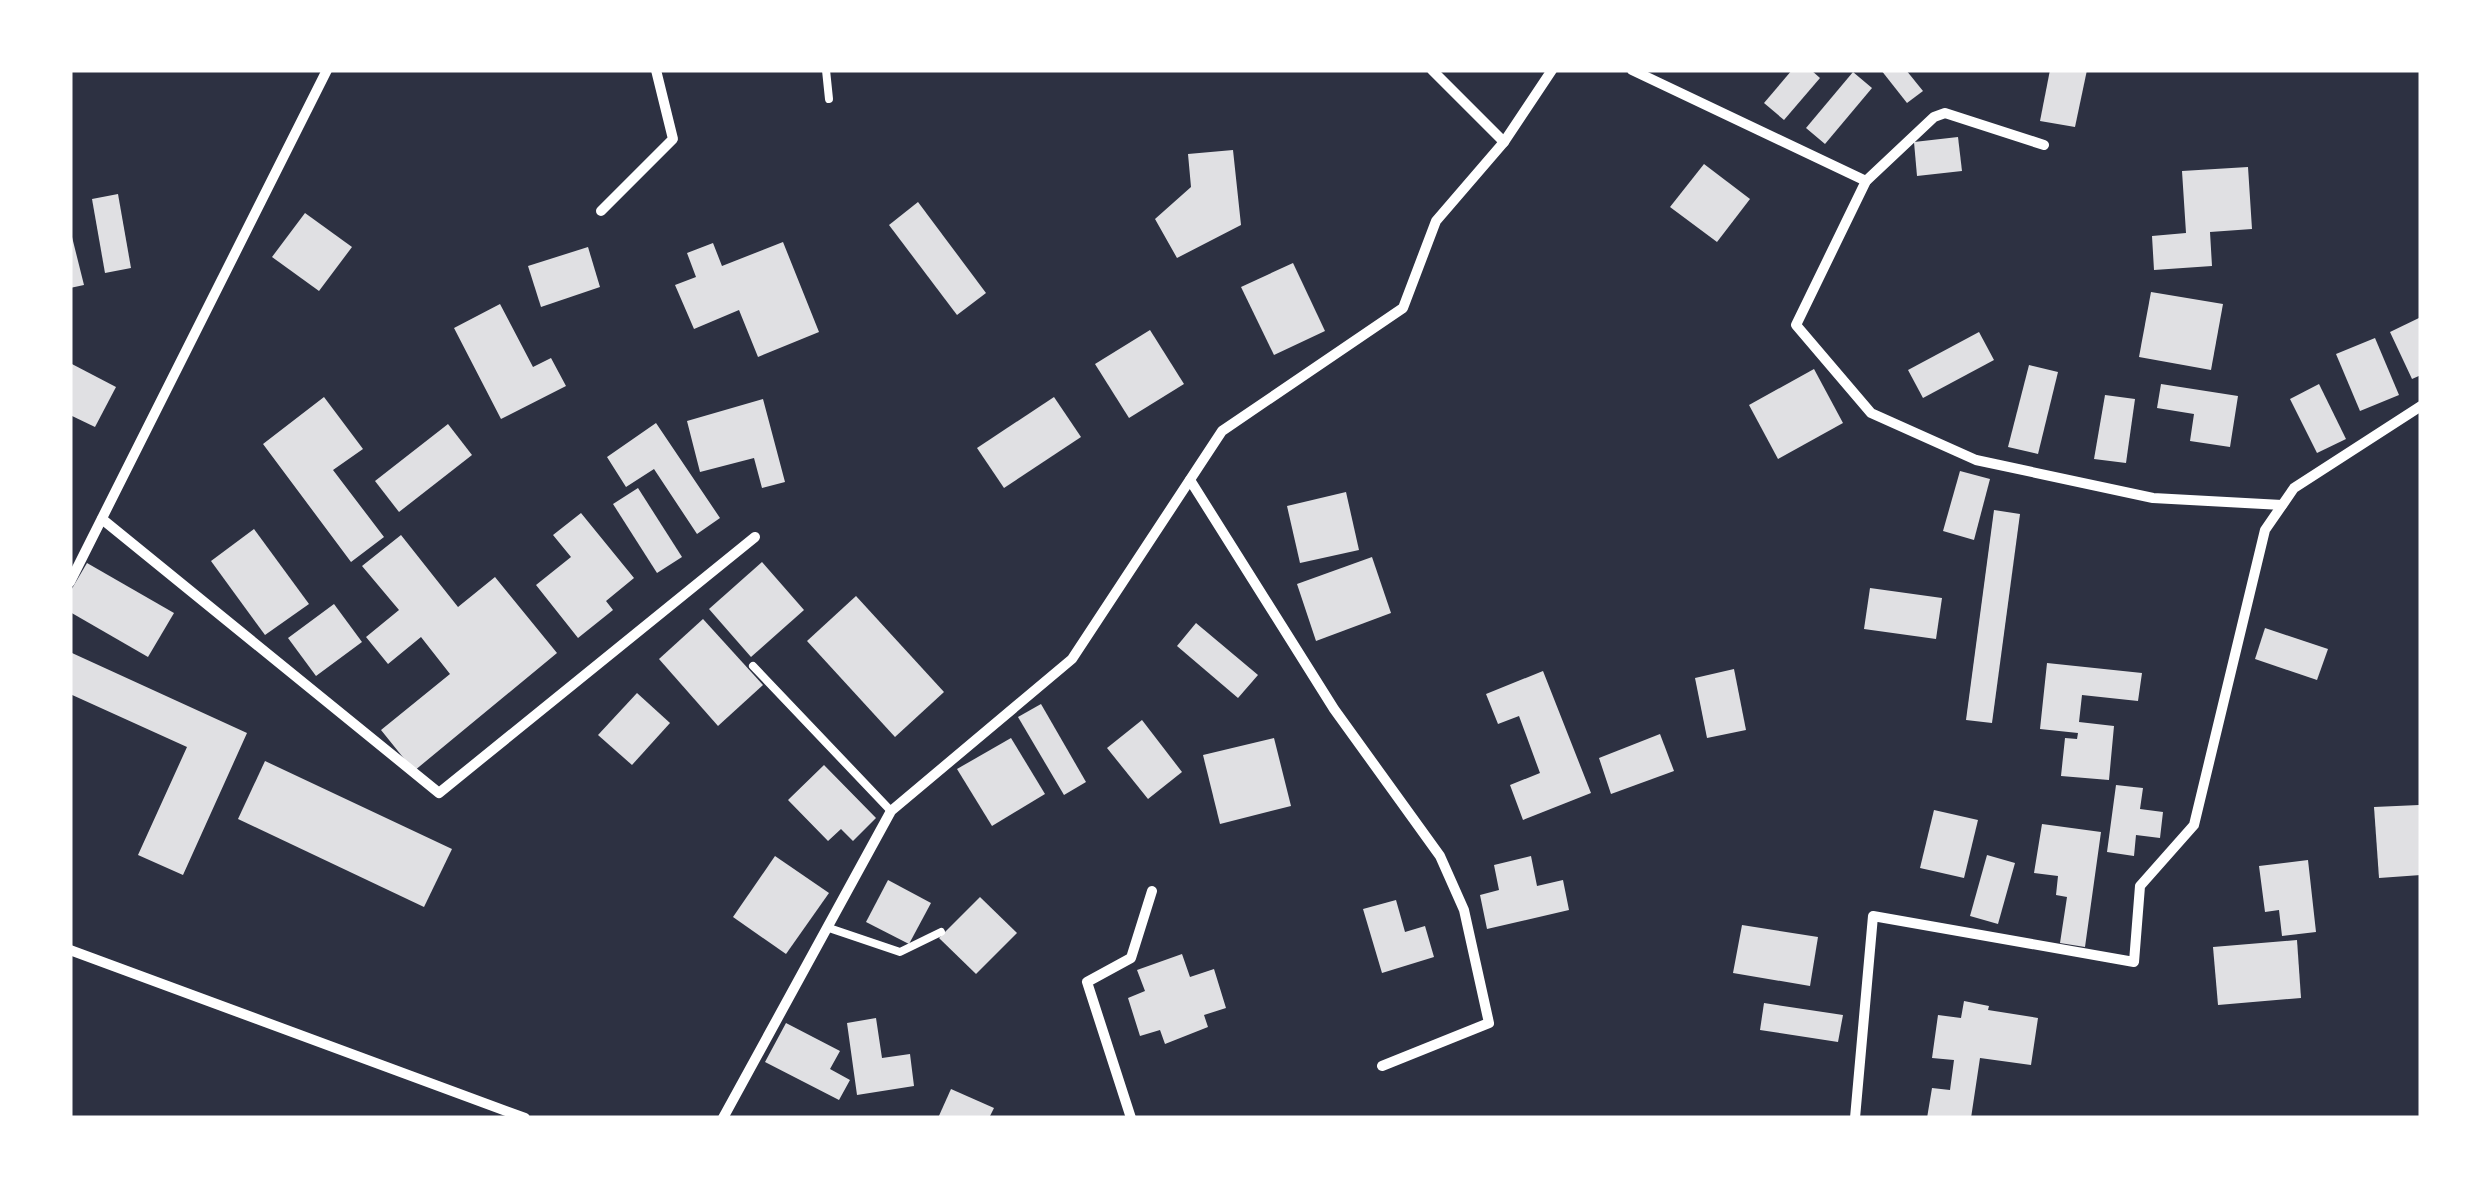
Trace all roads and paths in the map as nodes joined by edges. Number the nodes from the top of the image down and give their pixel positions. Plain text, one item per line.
1 (327, 70) edge
2 (656, 70) edge
3 (826, 70) edge
4 (1432, 70) edge
5 (1552, 70) edge
6 (1632, 70) edge
7 (829, 98) dead end
8 (1504, 142) junction
9 (2044, 145) dead end
10 (1866, 180) junction
11 (601, 211) dead end
12 (2421, 406) edge
13 (1190, 480) junction
14 (2282, 504) junction
15 (102, 518) junction
16 (755, 537) dead end
17 (70, 582) edge
18 (752, 666) dead end
19 (891, 811) junction
20 (1152, 891) dead end
21 (829, 928) junction
22 (941, 932) dead end
23 (70, 950) edge
24 (1382, 1066) dead end
25 (504, 1110) junction
26 (515, 1118) edge
27 (525, 1118) edge
28 (722, 1118) edge
29 (1131, 1118) edge
30 (1855, 1118) edge

1 - 15 street
2 - 11 street
3 - 7 lane
4 - 8 street
5 - 8 street
6 - 10 street
8 - 13 street
9 - 10 street
10 - 14 street
12 - 14 street
13 - 19 street
13 - 24 street
14 - 30 street
15 - 16 street
15 - 17 street
18 - 19 lane
19 - 21 street
20 - 29 street
21 - 22 lane
21 - 28 street
23 - 25 street
25 - 26 street
25 - 27 street

